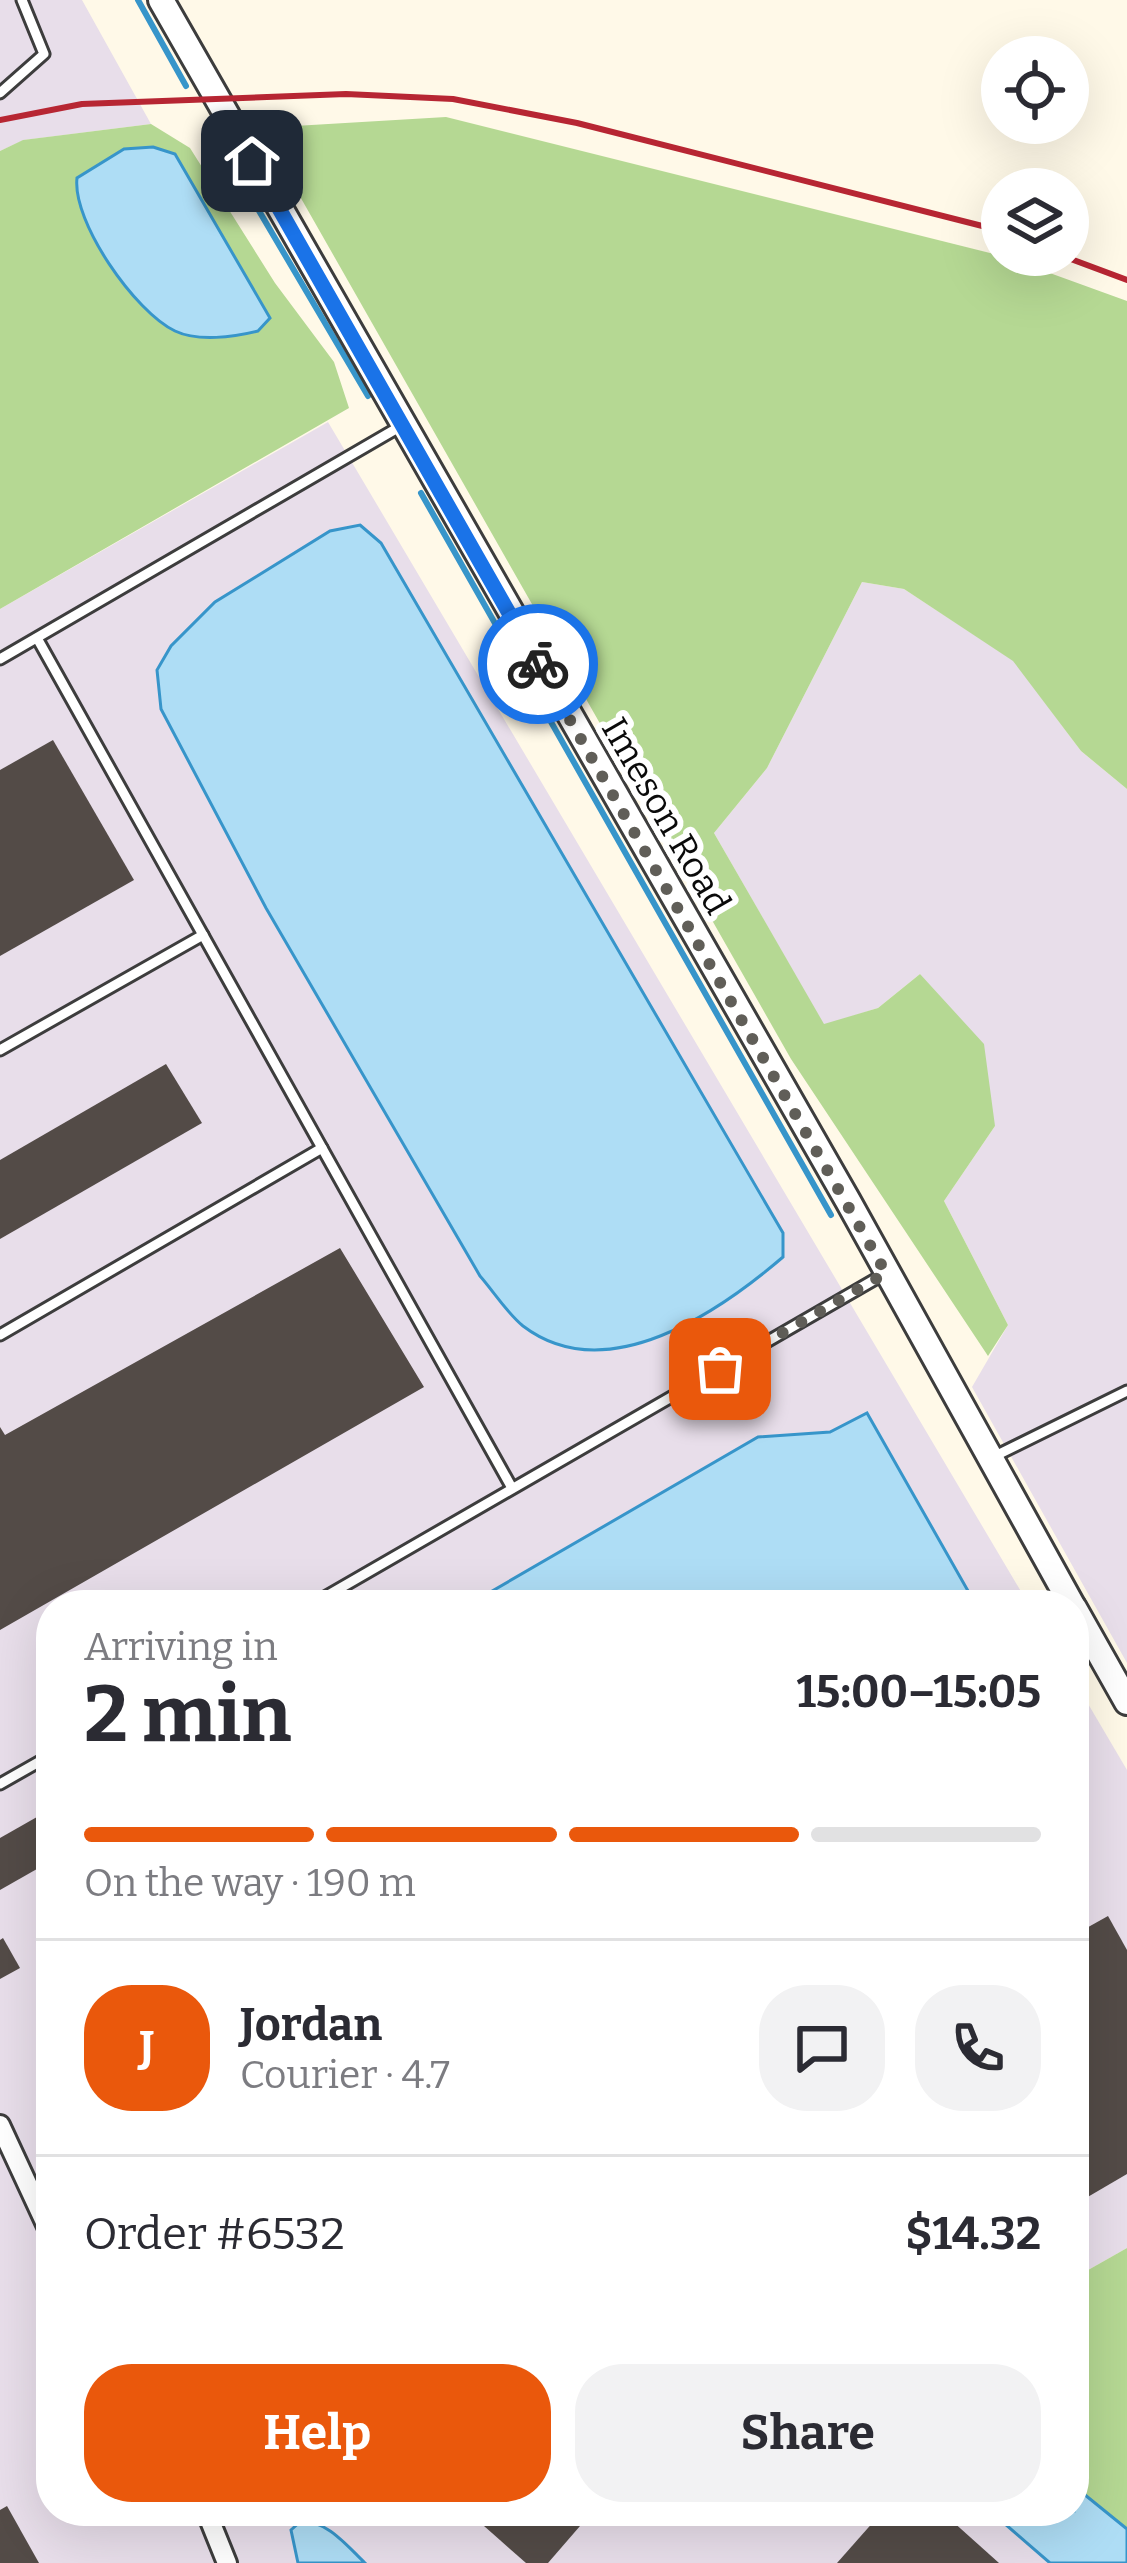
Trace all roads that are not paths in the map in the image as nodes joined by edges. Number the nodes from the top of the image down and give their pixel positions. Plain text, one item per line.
1 (22, 0) edge
2 (161, 0) edge
3 (0, 93) edge
4 (401, 426) junction
5 (37, 638) junction
6 (0, 659) edge
7 (203, 935) junction
8 (0, 1050) edge
9 (322, 1148) junction
10 (886, 1273) junction
11 (0, 1335) edge
12 (1127, 1391) edge
13 (991, 1458) junction
14 (512, 1489) junction
15 (336, 1590) edge
16 (1064, 1590) edge
17 (1089, 1634) edge
18 (1127, 1702) edge
19 (36, 1764) edge
20 (0, 1784) edge
21 (0, 2125) edge
22 (36, 2203) edge
23 (212, 2526) edge
24 (227, 2563) edge

1 - 3 lane
2 - 4 street, Imeson Road
4 - 5 lane
4 - 10 street, Imeson Road
5 - 6 lane
5 - 7 lane
7 - 8 lane
7 - 9 lane
9 - 11 lane
9 - 14 lane
10 - 13 street, Imeson Road
10 - 14 lane
12 - 13 lane
13 - 16 street, Imeson Road
14 - 15 lane
17 - 18 street, Imeson Road
19 - 20 lane
21 - 22 street
23 - 24 street

